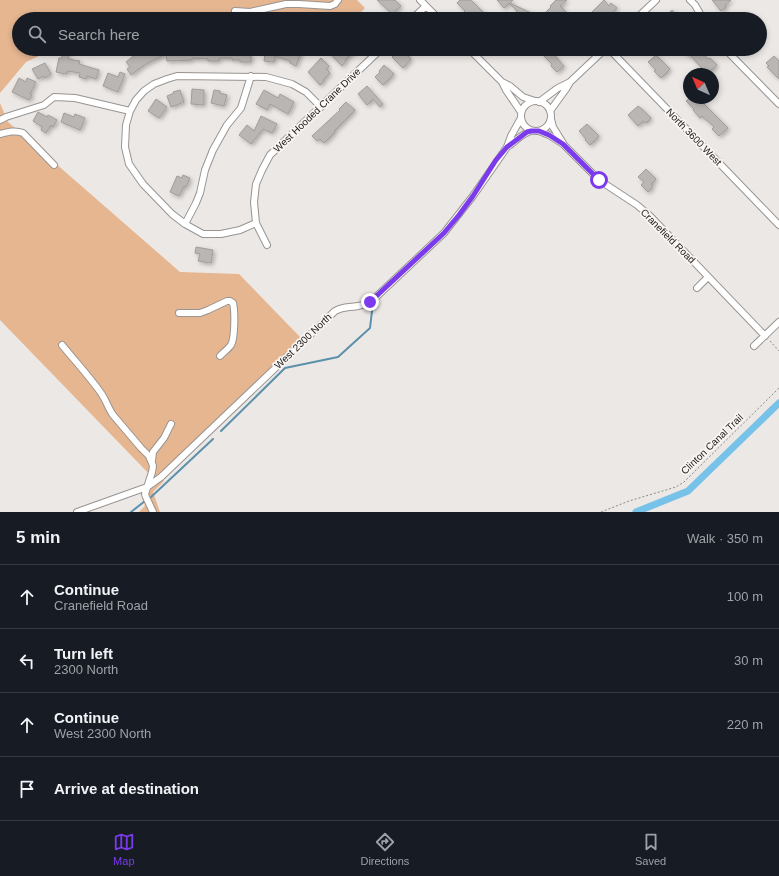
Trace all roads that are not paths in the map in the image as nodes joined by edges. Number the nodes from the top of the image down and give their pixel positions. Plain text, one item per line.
1 (338, 0) edge
2 (420, 0) edge
3 (656, 0) edge
4 (690, 0) edge
5 (426, 6) junction
6 (235, 11) dead end
7 (420, 12) edge
8 (432, 12) edge
9 (643, 12) edge
10 (699, 12) edge
11 (374, 56) edge
12 (476, 56) edge
13 (598, 56) edge
14 (616, 56) edge
15 (732, 56) edge
16 (251, 76) junction
17 (502, 82) junction
18 (570, 82) junction
19 (537, 101) junction
20 (779, 104) edge
21 (321, 107) junction
22 (130, 111) junction
23 (550, 111) junction
24 (521, 115) junction
25 (551, 119) junction
26 (0, 120) edge
27 (531, 131) junction
28 (539, 131) junction
29 (0, 134) edge
30 (563, 144) junction
31 (507, 147) junction
32 (54, 165) dead end
33 (256, 223) junction
34 (185, 224) junction
35 (779, 225) edge
36 (267, 244) dead end
37 (708, 277) junction
38 (697, 288) dead end
39 (179, 312) dead end
40 (779, 322) edge
41 (765, 336) junction
42 (62, 345) dead end
43 (754, 346) dead end
44 (220, 356) dead end
45 (171, 424) dead end
46 (152, 463) junction
47 (147, 487) junction
48 (77, 512) edge
49 (153, 512) edge

1 - 6 street
2 - 5 street
3 - 9 street
4 - 10 street
5 - 7 street
5 - 8 street
11 - 21 street, West Hooded Crane Drive
12 - 17 street
13 - 18 street
14 - 35 street, North 3600 West
15 - 20 street
16 - 21 street
16 - 22 street
16 - 34 street
17 - 19 street
17 - 24 street
18 - 19 street
18 - 23 street
19 - 23 street
19 - 24 street
21 - 33 street, West Hooded Crane Drive
22 - 26 street
22 - 34 street
23 - 25 street
24 - 27 street
24 - 31 street
25 - 28 street
25 - 30 street, Cranefield Road
27 - 28 street
27 - 31 street
28 - 30 street, Cranefield Road
29 - 32 street
30 - 37 street, Cranefield Road
31 - 47 street, West 2300 North
33 - 34 street
33 - 36 street, West Hooded Crane Drive
37 - 38 street
37 - 41 street, Cranefield Road
39 - 44 street
40 - 41 street
41 - 43 street
42 - 46 street
45 - 46 street
46 - 47 street
47 - 48 street, West 2300 North
47 - 49 street

